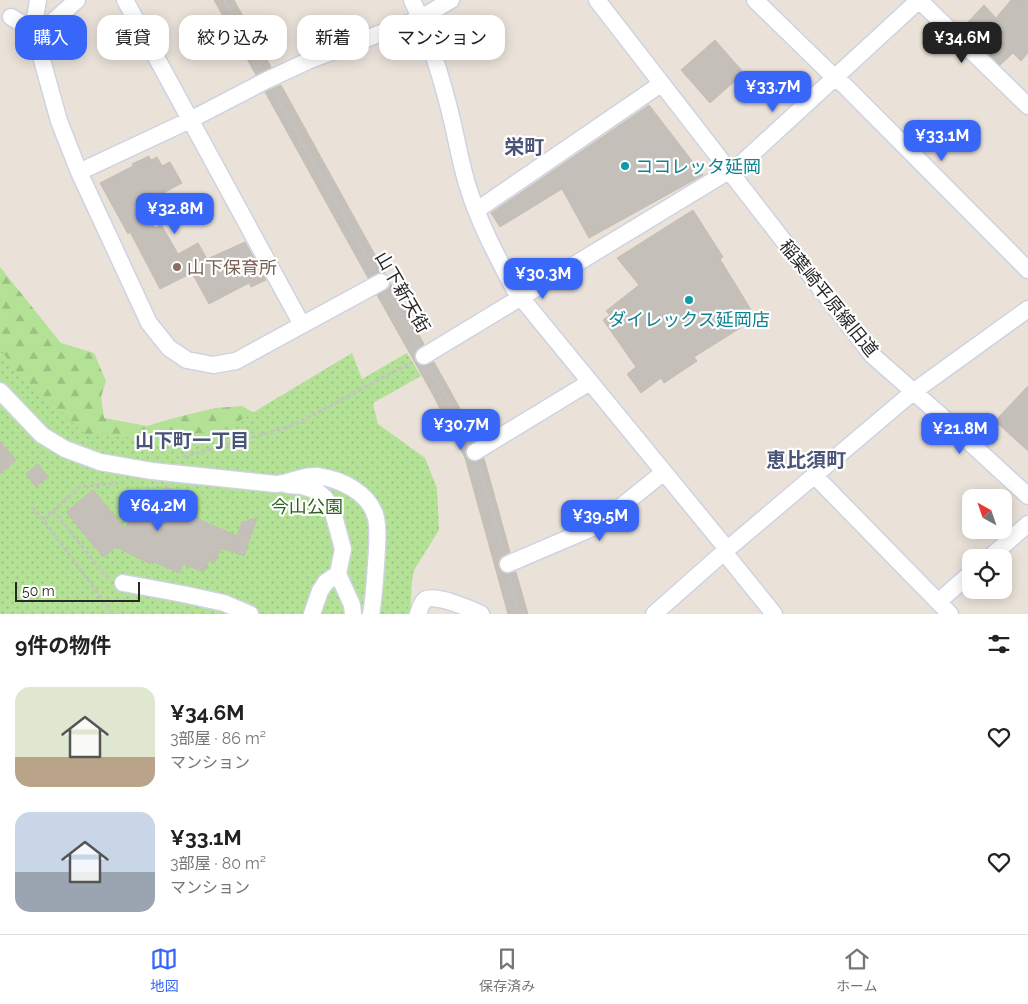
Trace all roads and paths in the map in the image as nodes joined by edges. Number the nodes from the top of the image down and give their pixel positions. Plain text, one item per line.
1 (38, 0) edge
2 (77, 0) edge
3 (125, 0) edge
4 (224, 0) edge
5 (412, 0) edge
6 (450, 0) edge
7 (597, 0) edge
8 (755, 0) edge
9 (919, 0) edge
10 (37, 15) edge
11 (58, 15) edge
12 (420, 15) edge
13 (426, 15) edge
14 (11, 17) dead end
15 (15, 19) edge
16 (379, 34) edge
17 (42, 60) edge
18 (436, 60) edge
19 (835, 78) junction
20 (267, 80) junction
21 (661, 84) junction
22 (1028, 106) edge
23 (190, 120) junction
24 (728, 171) junction
25 (79, 172) junction
26 (477, 210) junction
27 (1028, 270) edge
28 (381, 282) junction
29 (521, 297) junction
30 (1028, 308) edge
31 (302, 325) junction
32 (424, 356) junction
33 (590, 382) junction
34 (0, 391) edge
35 (913, 392) junction
36 (475, 452) junction
37 (182, 457) dead end
38 (664, 472) junction
39 (814, 475) junction
40 (122, 482) dead end
41 (284, 484) junction
42 (1028, 496) edge
43 (32, 507) dead end
44 (53, 510) junction
45 (43, 519) junction
46 (1028, 524) edge
47 (999, 549) edge
48 (725, 551) junction
49 (508, 564) junction
50 (338, 574) junction
51 (962, 581) edge
52 (123, 583) joint
53 (938, 602) junction
54 (113, 614) edge
55 (250, 614) edge
56 (312, 614) edge
57 (353, 614) edge
58 (372, 614) edge
59 (418, 614) edge
60 (481, 614) edge
61 (518, 614) edge
62 (654, 614) edge
63 (774, 614) edge
64 (950, 614) edge

1 - 10 street
2 - 11 street
3 - 23 street
4 - 20 path, 山下新天街
5 - 12 street
6 - 13 street
7 - 21 street, 稲葉崎平原線旧道
8 - 19 street
9 - 19 street
9 - 22 street
14 - 15 street
16 - 20 street
17 - 25 street
18 - 26 street
19 - 24 street
19 - 27 street
20 - 23 street
20 - 28 path, 山下新天街
21 - 24 street, 稲葉崎平原線旧道
21 - 26 street
23 - 25 street
23 - 31 street
24 - 29 street
24 - 35 street, 稲葉崎平原線旧道
25 - 31 street
26 - 29 street
28 - 31 street
28 - 32 path, 山下新天街
29 - 32 street
29 - 33 street
30 - 35 street
32 - 36 path, 山下新天街
32 - 37 path
33 - 36 street
33 - 38 street
34 - 41 street
35 - 39 street
35 - 42 street, 稲葉崎平原線旧道
36 - 49 path, 山下新天街
38 - 48 street
38 - 49 street
39 - 48 street
39 - 53 street
40 - 44 path
41 - 50 street
41 - 58 street
43 - 45 path
44 - 45 path
44 - 52 path
45 - 54 path
46 - 47 street
48 - 62 street
48 - 63 street
49 - 61 path, 山下新天街
50 - 56 street
50 - 57 street
51 - 53 street
52 - 55 street
53 - 64 street
59 - 60 street

